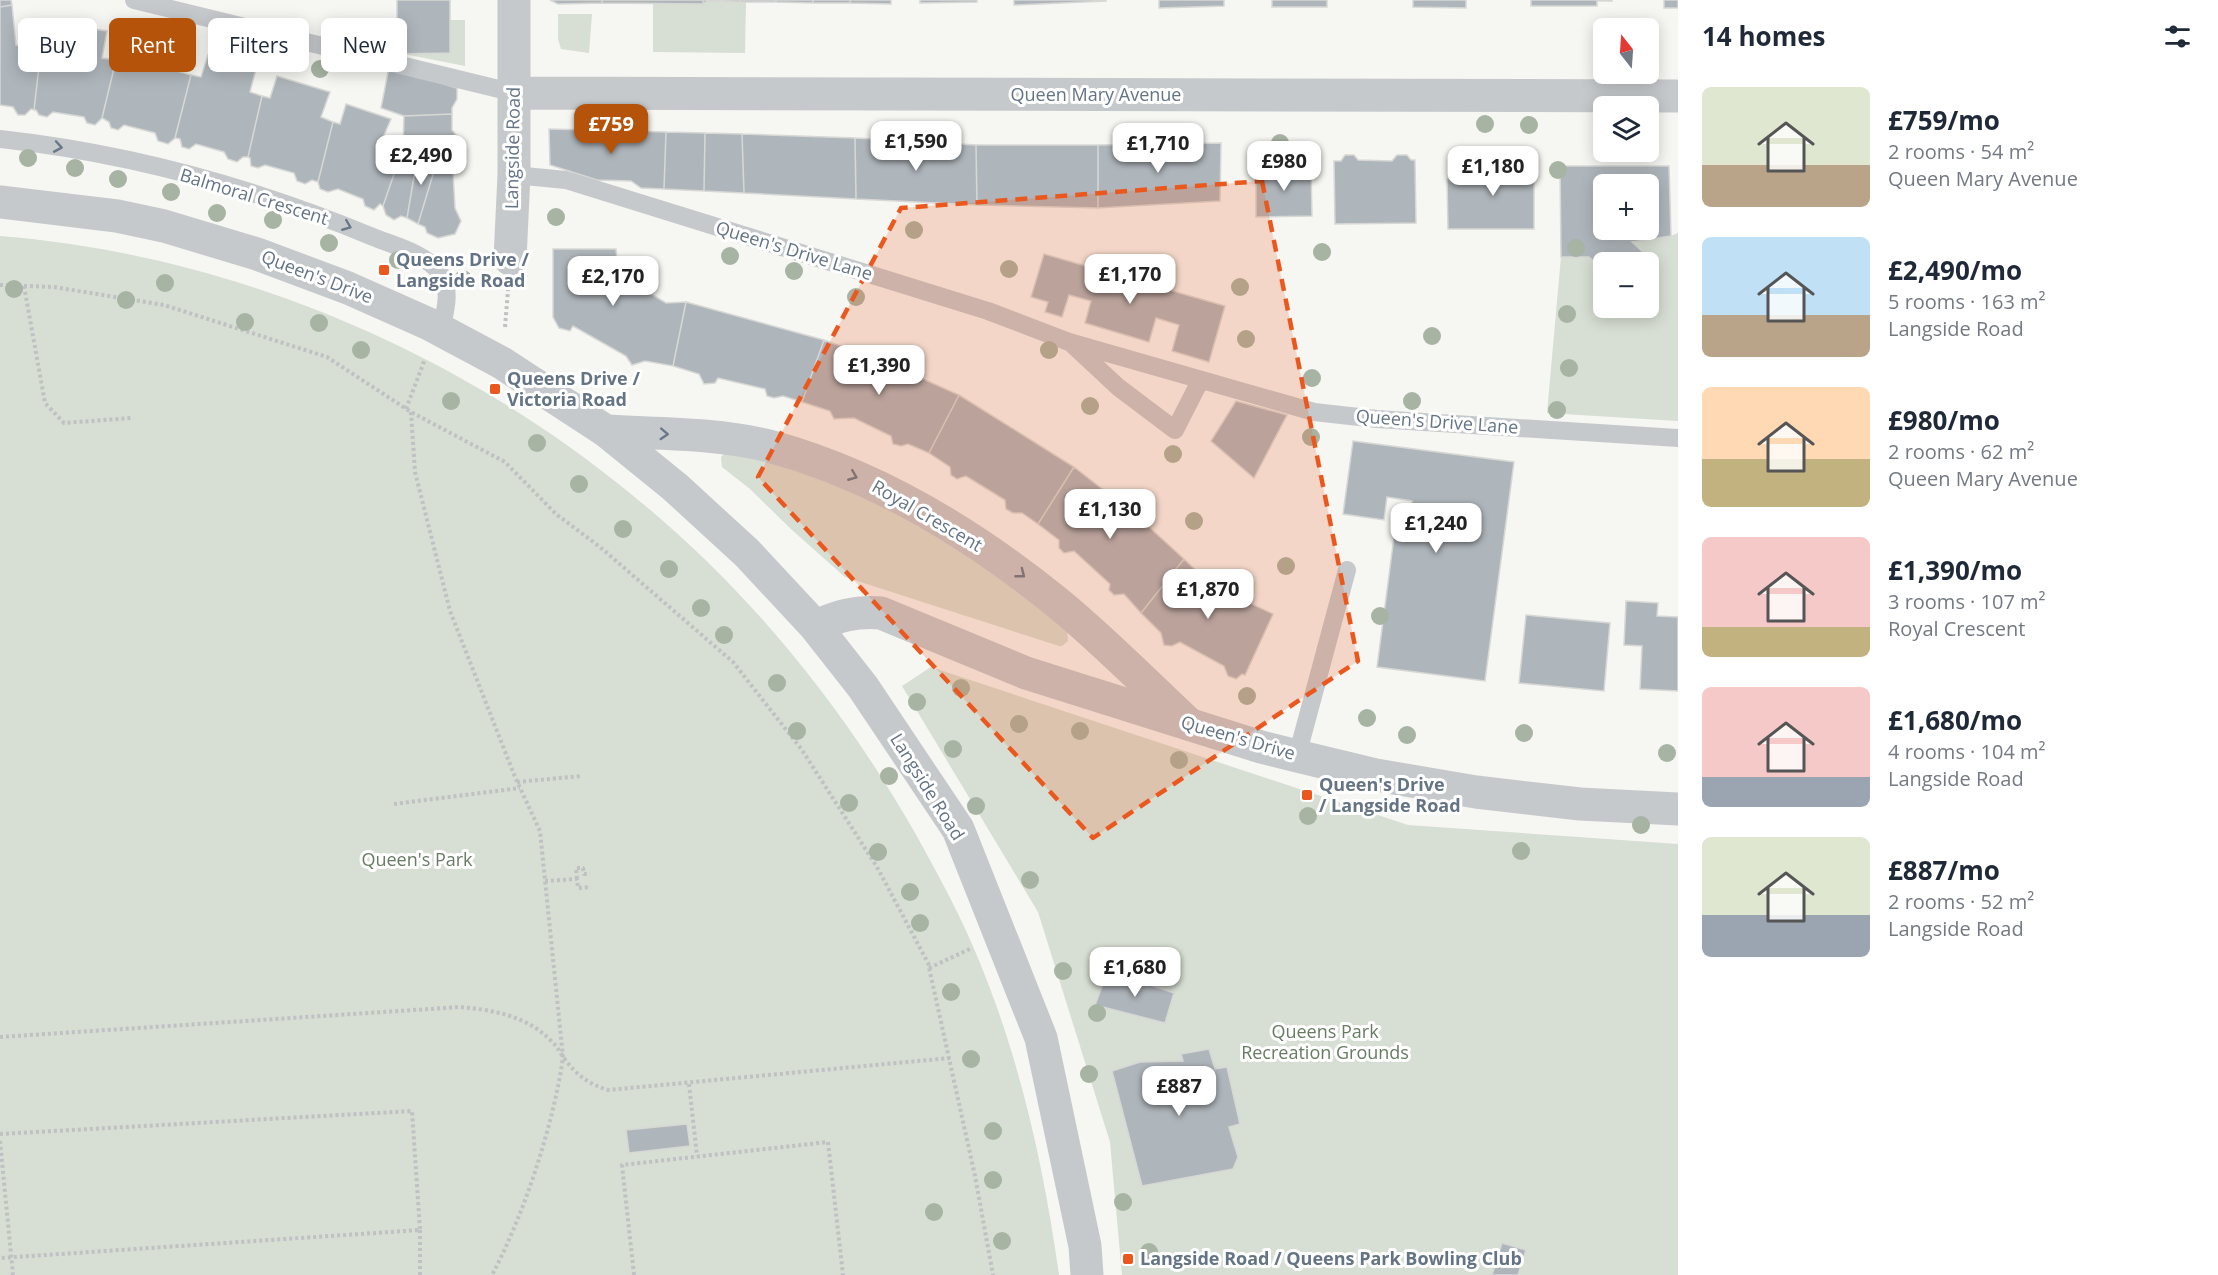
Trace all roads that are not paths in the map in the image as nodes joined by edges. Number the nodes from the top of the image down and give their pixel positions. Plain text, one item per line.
1 (134, 0) edge
2 (514, 0) edge
3 (515, 93) junction
4 (1678, 96) edge
5 (0, 139) edge
6 (514, 175) junction
7 (0, 202) edge
8 (510, 259) road end
9 (1069, 342) junction
10 (433, 343) junction
11 (1200, 381) junction
12 (606, 431) junction
13 (1678, 438) edge
14 (1347, 570) dead end
15 (815, 626) junction
16 (1189, 724) junction
17 (1297, 756) junction
18 (1678, 809) edge
19 (1087, 1275) edge

1 - 3 lane
2 - 3 street, Langside Road
3 - 4 street, Queen Mary Avenue
3 - 6 street, Langside Road
5 -> 10 lane, Balmoral Crescent
6 - 8 street, Langside Road
6 - 9 lane, Queen's Drive Lane
7 - 10 street, Queen's Drive
9 - 11 lane, Queen's Drive Lane
9 - 11 lane, Queen's Drive Lane
10 - 12 street, Queen's Drive
11 - 13 lane, Queen's Drive Lane
12 - 15 street, Langside Road
12 -> 16 street, Royal Crescent
14 - 17 lane
15 - 16 street, Queen's Drive
15 - 19 street, Langside Road
16 - 17 street, Queen's Drive
17 - 18 street, Queen's Drive

